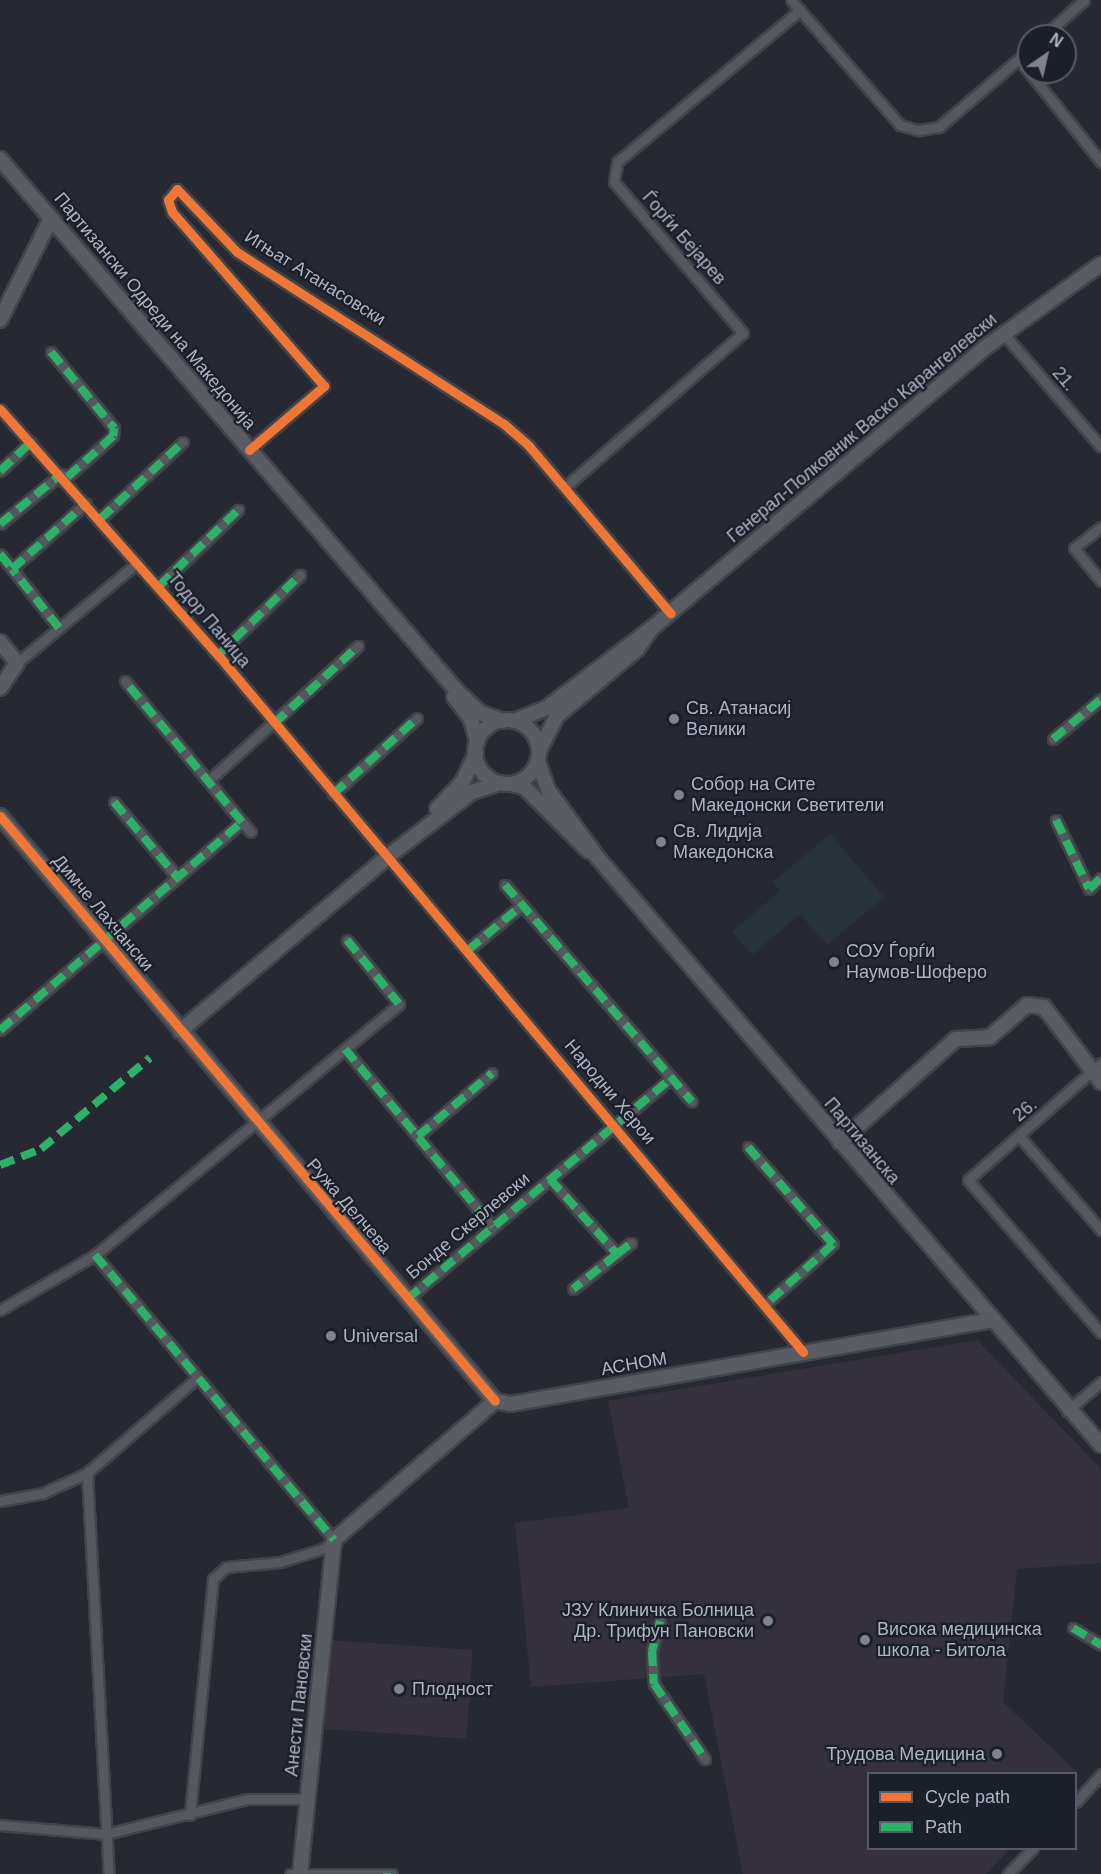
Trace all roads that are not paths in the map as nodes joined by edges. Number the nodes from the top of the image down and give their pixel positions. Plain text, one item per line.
1 (791, 0) edge
2 (1084, 0) edge
3 (800, 10) junction
4 (1057, 24) edge
5 (1017, 65) edge
6 (1039, 84) edge
7 (0, 159) edge
8 (1101, 162) edge
9 (51, 218) junction
10 (1101, 264) edge
11 (0, 320) edge
12 (1003, 333) junction
13 (51, 352) dead end
14 (0, 409) edge
15 (31, 442) junction
16 (183, 442) dead end
17 (1101, 447) edge
18 (249, 450) junction
19 (0, 471) edge
20 (63, 477) junction
21 (565, 488) junction
22 (86, 503) junction
23 (238, 510) dead end
24 (100, 519) junction
25 (0, 524) edge
26 (1101, 527) edge
27 (0, 554) edge
28 (137, 563) junction
29 (12, 569) junction
30 (300, 575) dead end
31 (1101, 581) edge
32 (159, 586) junction
33 (670, 613) junction
34 (59, 628) junction
35 (652, 628) junction
36 (0, 642) edge
37 (358, 646) dead end
38 (423, 650) junction
39 (218, 655) junction
40 (17, 663) junction
41 (125, 681) dead end
42 (0, 688) edge
43 (1101, 699) edge
44 (417, 718) dead end
45 (508, 721) junction
46 (274, 724) junction
47 (1053, 739) dead end
48 (476, 747) junction
49 (538, 757) junction
50 (208, 781) junction
51 (505, 783) junction
52 (333, 794) junction
53 (114, 802) dead end
54 (0, 816) edge
55 (1056, 820) dead end
56 (242, 822) junction
57 (251, 832) dead end
58 (386, 858) junction
59 (598, 858) junction
60 (178, 878) junction
61 (1101, 878) edge
62 (505, 885) dead end
63 (522, 905) junction
64 (347, 940) dead end
65 (106, 942) junction
66 (468, 950) junction
67 (0, 1030) edge
68 (180, 1031) junction
69 (345, 1049) junction
70 (492, 1073) dead end
71 (1098, 1073) edge
72 (671, 1078) junction
73 (692, 1102) dead end
74 (256, 1122) junction
75 (615, 1124) junction
76 (1019, 1136) junction
77 (418, 1137) junction
78 (840, 1142) junction
79 (748, 1147) dead end
80 (550, 1179) junction
81 (493, 1227) junction
82 (1101, 1230) edge
83 (631, 1243) dead end
84 (616, 1254) junction
85 (95, 1255) junction
86 (573, 1289) dead end
87 (408, 1299) junction
88 (766, 1304) junction
89 (0, 1310) edge
90 (990, 1320) junction
91 (1101, 1333) edge
92 (803, 1352) junction
93 (196, 1379) junction
94 (1101, 1382) edge
95 (495, 1401) junction
96 (1067, 1411) junction
97 (1101, 1444) edge
98 (87, 1473) junction
99 (0, 1501) edge
100 (333, 1539) junction
101 (660, 1621) dead end
102 (1073, 1628) dead end
103 (1101, 1646) edge
104 (705, 1759) dead end
105 (1101, 1774) edge
106 (308, 1799) junction
107 (1077, 1801) edge
108 (190, 1815) junction
109 (0, 1825) edge
110 (106, 1834) junction
111 (1031, 1850) edge
112 (109, 1874) edge
113 (290, 1874) edge
114 (300, 1874) edge
115 (389, 1874) edge
116 (1008, 1874) edge

1 - 3 street
2 - 4 street
3 - 5 street
3 - 21 street, Ѓорѓи Бејарев
6 - 8 street
7 - 9 street, Партизански Одреди на Македонија
9 - 11 street
9 - 18 street, Партизански Одреди на Македонија
10 - 12 street, Генерал-Полковник Васко Карангелевски
12 - 17 street, 21.
12 - 33 street, Генерал-Полковник Васко Карангелевски
13 - 20 street
14 - 15 street, Тодор Паница
15 - 19 street
15 - 20 street, Тодор Паница
16 - 24 street
18 - 21 street, Игњат Атанасовски
18 - 38 street, Партизански Одреди на Македонија
20 - 22 street, Тодор Паница
20 - 25 street
21 - 33 street, Игњат Атанасовски
22 - 24 street, Тодор Паница
22 - 29 street
23 - 32 street
24 - 28 street, Тодор Паница
26 - 31 street
27 - 29 street
28 - 32 street, Тодор Паница
28 - 34 street
29 - 34 street
30 - 39 street
32 - 39 street, Тодор Паница
33 - 35 street, Генерал-Полковник Васко Карангелевски
34 - 40 street
35 - 45 street, Генерал-Полковник Васко Карангелевски
35 - 49 street, Генерал-Полковник Васко Карангелевски
36 - 40 street
37 - 46 street
38 - 45 street, Партизански Одреди на Македонија
38 - 48 street, Партизански Одреди на Македонија
39 - 46 street, Тодор Паница
40 - 42 street
41 - 50 street
43 - 47 street
44 - 52 street
45 - 48 street, Генерал-Полковник Васко Карангелевски
45 - 49 street
46 - 50 street
46 - 52 street, Тодор Паница
48 - 51 street
48 - 58 street, Генерал-Полковник Васко Карангелевски
49 - 51 street, Генерал-Полковник Васко Карангелевски
49 - 59 street, Партизанска
50 - 56 street
51 - 58 street, Генерал-Полковник Васко Карангелевски
51 - 59 street, Партизанска
52 - 58 street, Тодор Паница
53 - 60 street
54 - 65 street, Димче Лахчански
55 - 61 street
56 - 57 street
56 - 60 street, Димче Лахчански
58 - 66 street, Народни Херои
58 - 68 street, Генерал-Полковник Васко Карангелевски
59 - 78 street, Партизанска
60 - 65 street, Димче Лахчански
62 - 63 street
63 - 66 street
63 - 72 street
64 - 69 street
65 - 67 street, Димче Лахчански
65 - 68 street, Димче Лахчански
66 - 75 street, Народни Херои
68 - 74 street, Ружа Делчева
69 - 74 street
69 - 77 street
70 - 77 street
71 - 76 street, 26.
71 - 78 street
72 - 73 street
72 - 75 street, Народни Херои
74 - 85 street
74 - 87 street, Ружа Делчева
75 - 80 street, Бонде Скерлевски
75 - 88 street, Народни Херои
76 - 82 street
76 - 91 street, 26.
77 - 81 street
78 - 90 street, Партизанска
79 - 88 street
80 - 81 street, Бонде Скерлевски
80 - 84 street, Бонде Скерлевски
81 - 87 street, Бонде Скерлевски
83 - 84 street
84 - 86 street
85 - 89 street
85 - 93 street
87 - 95 street, Ружа Делчева
88 - 92 street, Народни Херои
90 - 92 street, АСНОМ
90 - 96 street, Партизанска
92 - 95 street, АСНОМ
93 - 98 street
93 - 100 street
94 - 96 street
95 - 100 street
96 - 97 street, Партизанска
98 - 99 street
98 - 110 street
100 - 106 street, Анести Пановски
100 - 108 street
101 - 104 street
102 - 103 street
105 - 107 street
106 - 108 street
106 - 114 street, Анести Пановски
108 - 110 street
109 - 110 street
110 - 112 street
111 - 116 street
113 - 114 street
114 - 115 street

